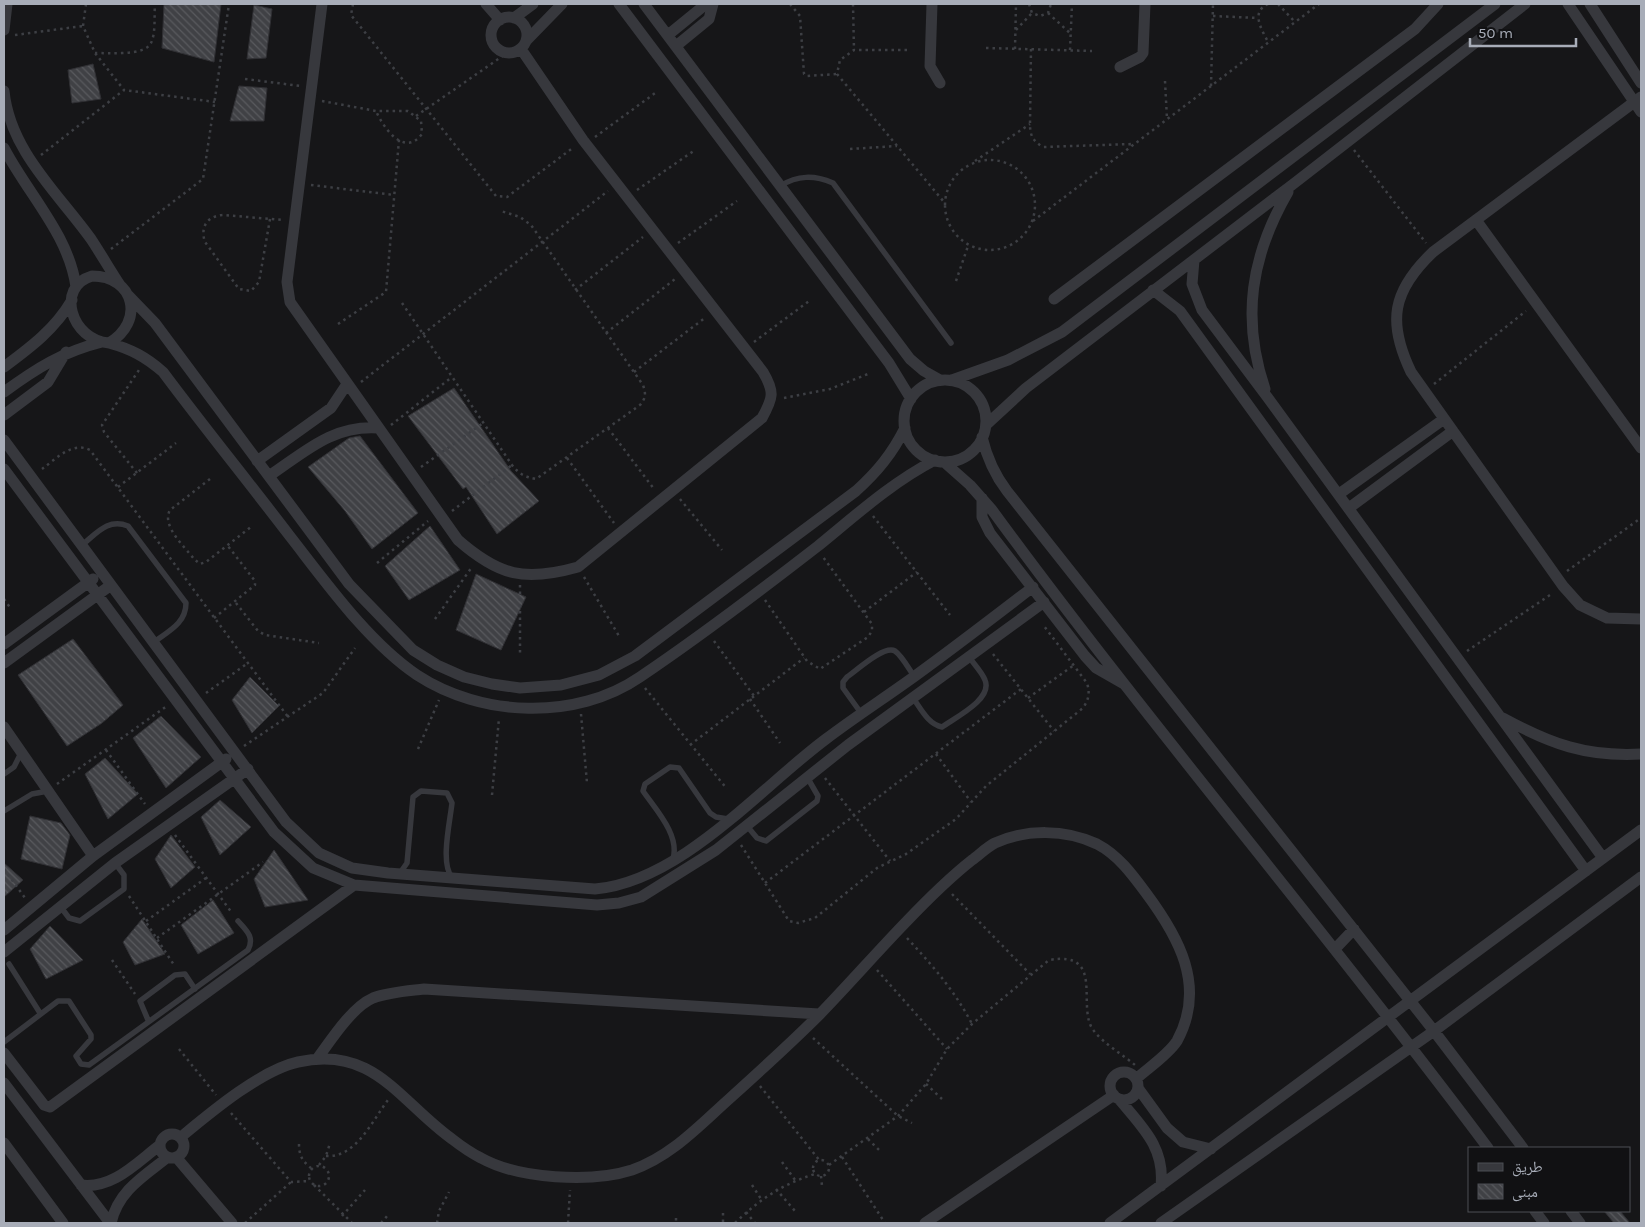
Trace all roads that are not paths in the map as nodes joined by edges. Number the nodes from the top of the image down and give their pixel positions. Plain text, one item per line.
1 (7, 4) edge
2 (322, 4) edge
3 (486, 4) edge
4 (532, 4) edge
5 (562, 4) edge
6 (619, 4) edge
7 (644, 4) edge
8 (706, 4) edge
9 (713, 4) edge
10 (932, 4) edge
11 (1145, 4) edge
12 (1438, 4) edge
13 (1495, 4) edge
14 (1525, 4) edge
15 (1568, 4) edge
16 (1590, 4) edge
17 (514, 18) junction
18 (500, 20) junction
19 (9, 33) edge
20 (668, 35) junction
21 (523, 45) junction
22 (676, 46) junction
23 (1120, 67) dead end
24 (1408, 69) junction
25 (940, 83) dead end
26 (1641, 83) edge
27 (1420, 86) junction
28 (4, 91) edge
29 (1638, 100) edge
30 (1641, 112) edge
31 (4, 148) edge
32 (1292, 185) junction
33 (780, 186) junction
34 (1476, 220) junction
35 (1194, 260) junction
36 (120, 285) junction
37 (76, 288) junction
38 (1154, 290) junction
39 (128, 295) junction
40 (1054, 299) dead end
41 (72, 300) junction
42 (106, 342) junction
43 (952, 343) dead end
44 (66, 352) junction
45 (4, 367) edge
46 (946, 380) junction
47 (349, 387) junction
48 (4, 392) edge
49 (911, 398) junction
50 (1268, 398) junction
51 (4, 415) edge
52 (1444, 419) junction
53 (986, 425) junction
54 (905, 428) junction
55 (380, 430) junction
56 (1453, 431) junction
57 (982, 437) junction
58 (4, 440) edge
59 (1641, 448) edge
60 (257, 461) junction
61 (939, 461) junction
62 (4, 470) edge
63 (269, 476) junction
64 (1339, 494) junction
65 (982, 498) junction
66 (1349, 508) junction
67 (82, 545) junction
68 (102, 572) junction
69 (88, 583) junction
70 (111, 585) junction
71 (1033, 587) junction
72 (97, 595) junction
73 (1044, 602) junction
74 (1641, 619) edge
75 (154, 642) junction
76 (4, 644) edge
77 (969, 657) junction
78 (4, 663) edge
79 (914, 676) junction
80 (1125, 684) junction
81 (912, 698) junction
82 (861, 714) junction
83 (1500, 716) junction
84 (4, 727) edge
85 (236, 752) junction
86 (21, 753) junction
87 (1641, 754) edge
88 (221, 763) junction
89 (248, 769) junction
90 (4, 774) edge
91 (807, 777) junction
92 (233, 779) junction
93 (48, 791) junction
94 (1560, 799) junction
95 (4, 810) edge
96 (1544, 813) junction
97 (733, 816) junction
98 (747, 826) junction
99 (1641, 830) edge
100 (93, 856) junction
101 (1603, 858) junction
102 (672, 859) junction
103 (115, 863) junction
104 (1586, 871) junction
105 (400, 874) junction
106 (452, 877) junction
107 (1641, 877) edge
108 (354, 885) junction
109 (60, 906) junction
110 (238, 921) road end
111 (1354, 929) junction
112 (4, 930) edge
113 (1334, 949) junction
114 (4, 952) edge
115 (9, 964) dead end
116 (195, 989) junction
117 (1411, 1001) junction
118 (40, 1013) junction
119 (819, 1014) junction
120 (1389, 1017) junction
121 (148, 1020) junction
122 (1434, 1031) junction
123 (4, 1042) edge
124 (1412, 1046) junction
125 (4, 1053) edge
126 (317, 1059) junction
127 (1139, 1080) junction
128 (4, 1083) edge
129 (1117, 1097) junction
130 (181, 1137) junction
131 (4, 1143) edge
132 (160, 1145) junction
133 (1487, 1147) edge
134 (1522, 1147) edge
135 (1211, 1149) junction
136 (172, 1157) junction
137 (81, 1185) junction
138 (1161, 1186) junction
139 (1535, 1212) edge
140 (1572, 1212) edge
141 (62, 1223) edge
142 (110, 1223) edge
143 (232, 1223) edge
144 (925, 1223) edge
145 (1110, 1223) edge
146 (1161, 1223) edge
147 (1544, 1223) edge
148 (1580, 1223) edge

1 - 19 street
2 - 47 street
3 - 18 street
4 - 17 street
5 - 21 street
6 - 49 street
7 - 20 street
8 - 20 street
9 - 22 street
10 - 25 street
11 - 23 street
12 - 40 street
13 - 24 street
14 - 27 street
15 - 29 street
16 - 26 street
17 - 18 street
17 - 21 street
18 - 21 street
20 - 22 street
21 - 55 street
22 - 33 street
24 - 27 street
24 - 46 street
27 - 32 street
28 - 36 street
29 - 30 street
29 - 34 street
31 - 37 street
32 - 35 street
32 - 50 street
33 - 43 lane
33 - 46 street
34 - 52 street
34 - 59 street
35 - 38 street
35 - 50 street
36 - 37 street
36 - 39 street
37 - 41 street
38 - 53 street
38 - 96 street
39 - 42 street
39 - 60 street
41 - 42 street
41 - 45 street
42 - 44 street
42 - 61 street
44 - 48 street
44 - 51 street
46 - 49 street
46 - 53 street
47 - 55 street
47 - 60 street
49 - 54 street
50 - 64 street
52 - 56 street
52 - 64 street
53 - 57 street
54 - 61 street
54 - 63 street
55 - 63 street
56 - 66 street
56 - 74 street
57 - 61 street
57 - 111 street
58 - 67 street
60 - 63 street
61 - 65 street
62 - 69 street
64 - 66 street
65 - 71 street
65 - 80 street
66 - 83 street
67 - 68 street
67 - 75 lane
68 - 69 street
68 - 70 street
69 - 72 street
69 - 76 street
70 - 72 street
70 - 75 street
71 - 73 street
71 - 79 street
72 - 78 street
72 - 88 street
73 - 77 street
73 - 80 street
75 - 85 street
77 - 81 street
77 - 81 lane
79 - 82 street
79 - 82 lane
80 - 113 street
81 - 91 street
82 - 97 street
83 - 87 street
83 - 94 street
84 - 86 street
85 - 88 street
85 - 89 street
86 - 90 lane
86 - 93 street
88 - 92 street
88 - 100 street
89 - 92 street
89 - 105 street
91 - 98 street
91 - 98 lane
92 - 103 street
92 - 108 street
93 - 95 lane
93 - 100 street
94 - 96 street
94 - 101 street
96 - 104 street
97 - 98 street
97 - 102 street
97 - 102 lane
98 - 108 street
99 - 101 street
100 - 112 street
101 - 104 street
102 - 106 street
103 - 109 street
103 - 109 lane
104 - 117 street
105 - 106 street
105 - 106 lane
107 - 122 street
108 - 125 street
109 - 114 street
110 - 116 lane
111 - 113 street
111 - 117 street
113 - 120 street
115 - 118 lane
116 - 121 lane
116 - 121 lane
117 - 120 street
117 - 122 street
118 - 121 lane
118 - 123 lane
119 - 126 street
119 - 126 street
119 - 127 street
120 - 124 street
120 - 135 street
122 - 124 street
122 - 134 street
124 - 133 street
124 - 146 street
126 - 130 street
127 - 129 street
127 - 129 street
127 - 135 street
128 - 137 street
129 - 138 street
129 - 144 street
130 - 132 street
130 - 136 street
131 - 141 street
132 - 136 street
132 - 137 street
135 - 138 street
136 - 142 street
136 - 143 street
137 - 142 street
138 - 145 street
139 - 147 street
140 - 148 street

